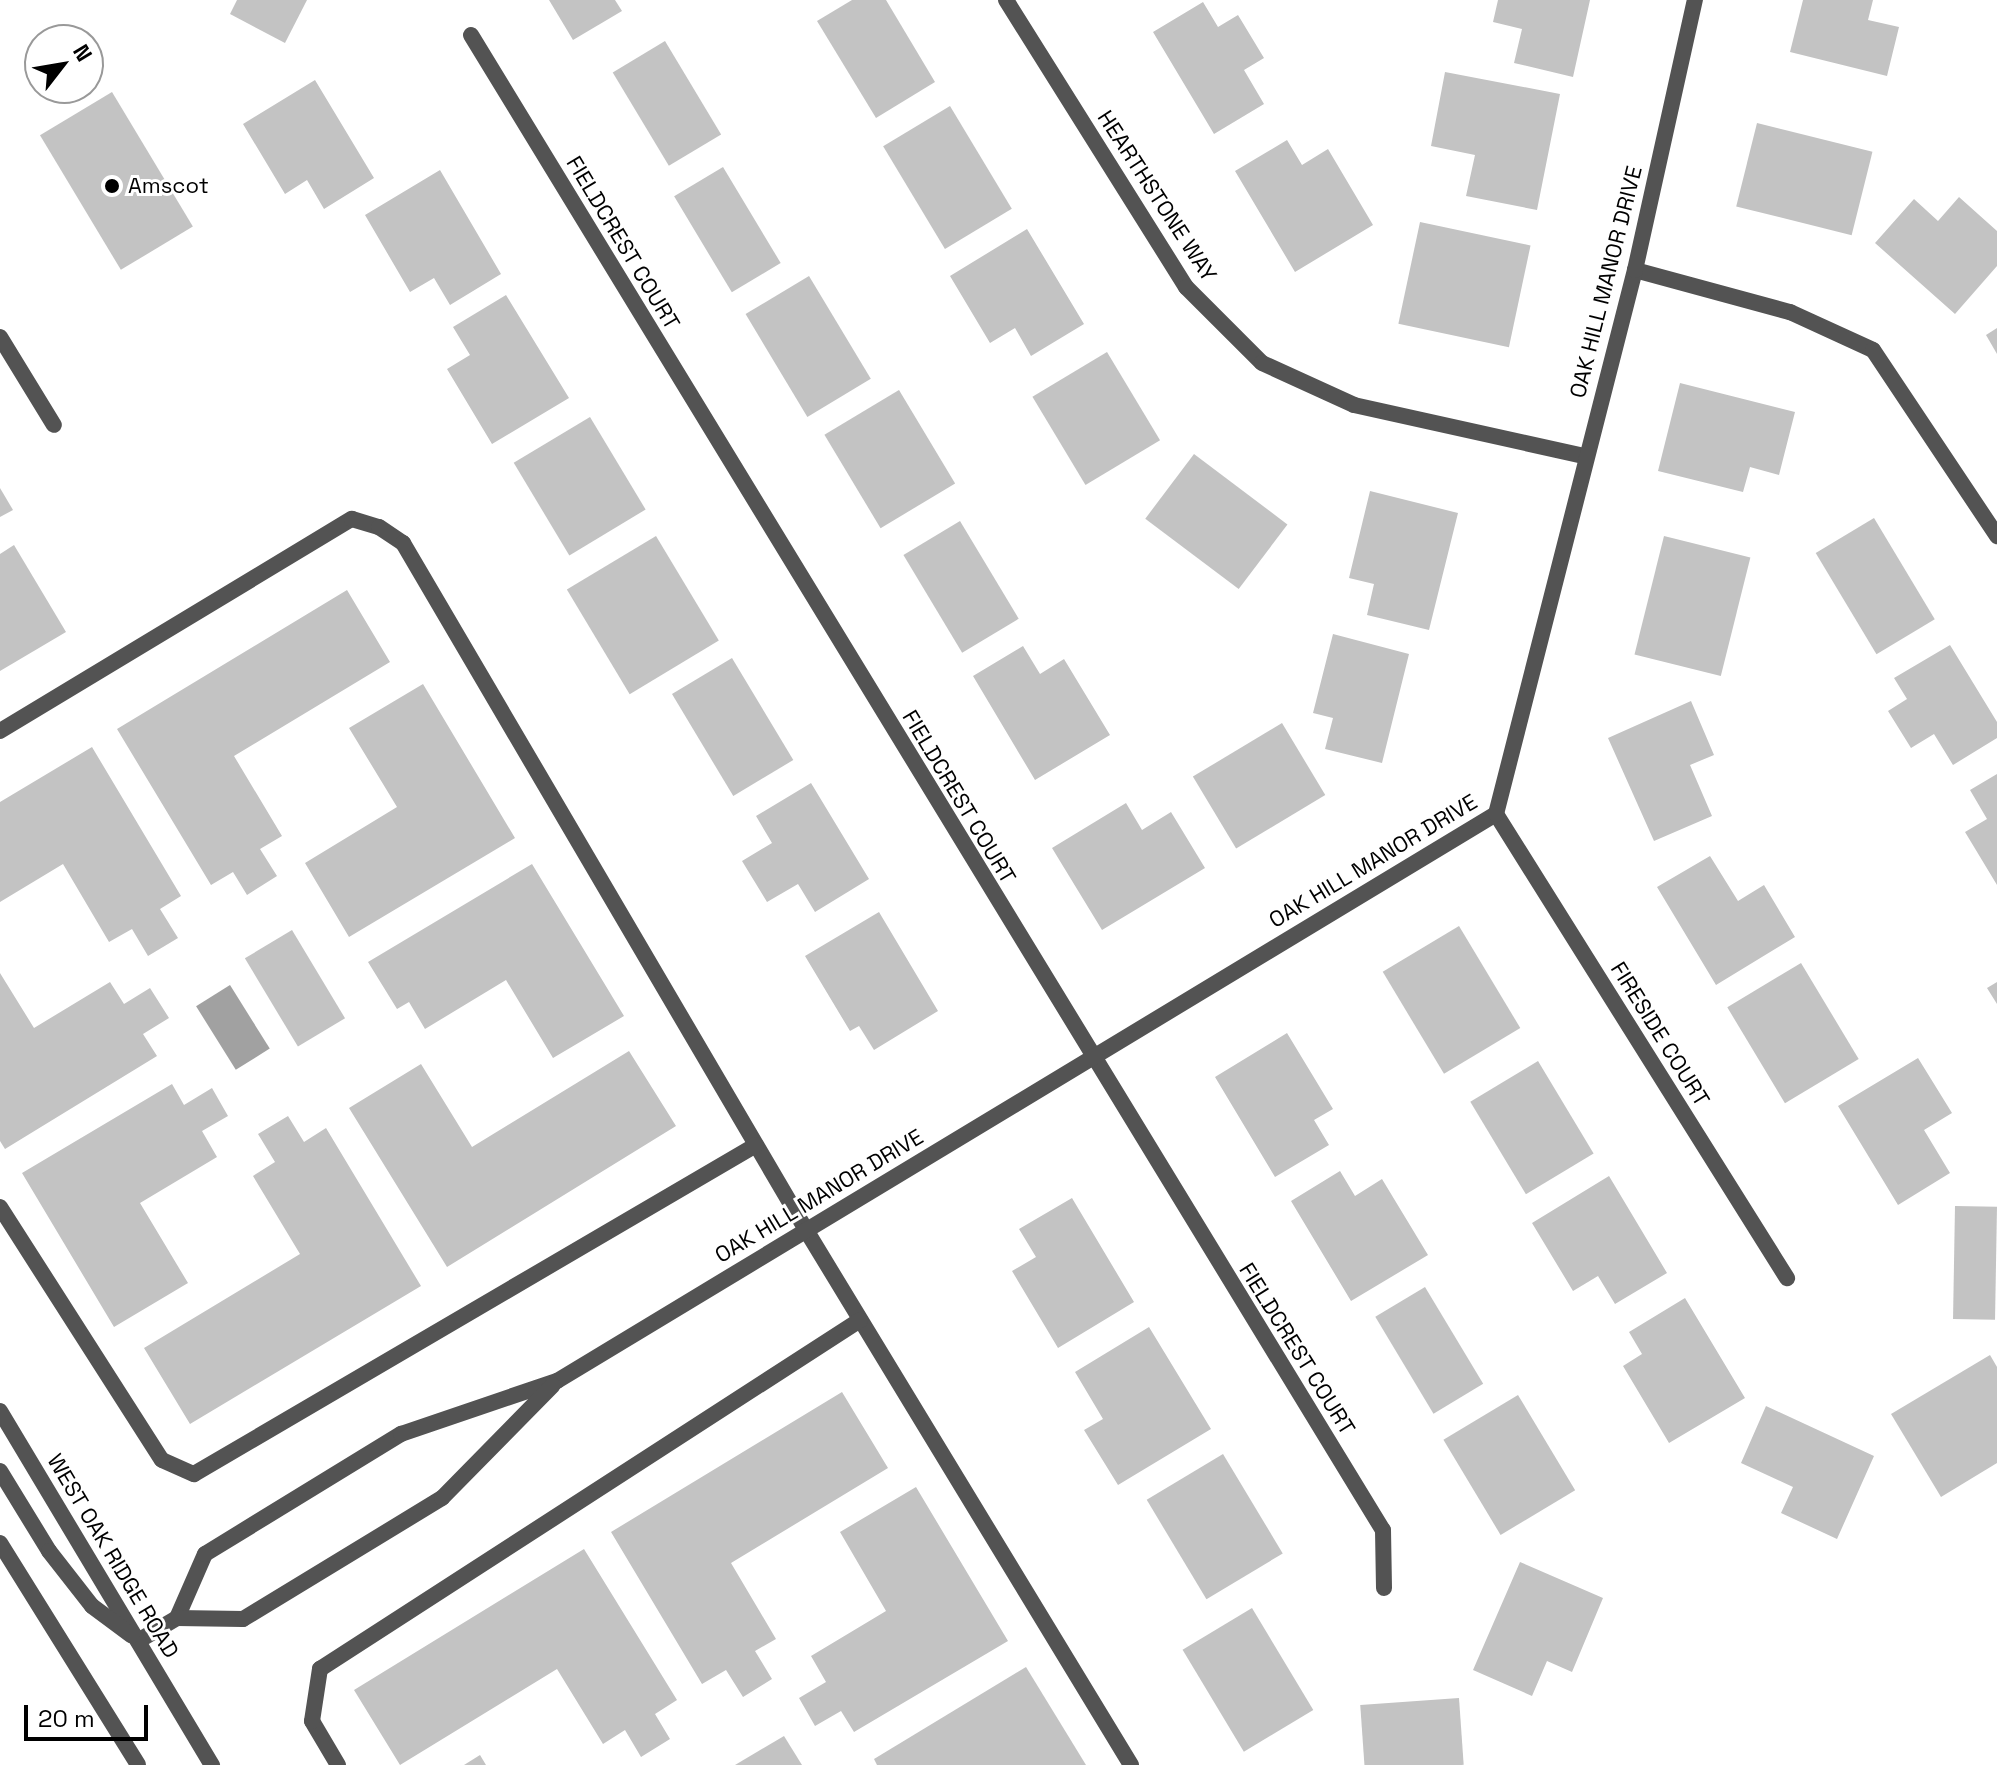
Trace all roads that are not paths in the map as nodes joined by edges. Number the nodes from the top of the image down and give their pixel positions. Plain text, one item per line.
1 (1006, 0) edge
2 (1695, 0) edge
3 (471, 35) dead end
4 (1635, 270) junction
5 (0, 337) edge
6 (54, 425) dead end
7 (1584, 456) junction
8 (1997, 536) edge
9 (0, 731) edge
10 (1496, 814) junction
11 (1091, 1057) junction
12 (756, 1145) junction
13 (0, 1207) edge
14 (806, 1230) junction
15 (1787, 1278) dead end
16 (860, 1320) junction
17 (557, 1381) junction
18 (0, 1411) edge
19 (0, 1471) edge
20 (0, 1543) edge
21 (1384, 1588) dead end
22 (177, 1618) junction
23 (138, 1641) junction
24 (138, 1765) edge
25 (212, 1765) edge
26 (338, 1765) edge
27 (1131, 1765) edge

1 - 7 street, HEARTHSTONE WAY
2 - 4 street, OAK HILL MANOR DRIVE
3 - 11 street, FIELDCREST COURT
4 - 7 street, OAK HILL MANOR DRIVE
4 - 8 street
5 - 6 street
7 - 10 street, OAK HILL MANOR DRIVE
9 - 12 street
10 - 11 street, OAK HILL MANOR DRIVE
10 - 15 street, FIRESIDE COURT
11 - 14 street, OAK HILL MANOR DRIVE
11 - 21 street, FIELDCREST COURT
12 - 13 street
12 - 14 street
14 - 16 street
14 - 17 street, OAK HILL MANOR DRIVE
16 - 26 street
16 - 27 street
17 - 22 street, OAK HILL MANOR DRIVE
17 - 22 street, OAK HILL MANOR DRIVE
18 - 23 street, WEST OAK RIDGE ROAD
19 - 23 street
20 - 24 street
22 - 23 street
23 - 25 street, WEST OAK RIDGE ROAD

